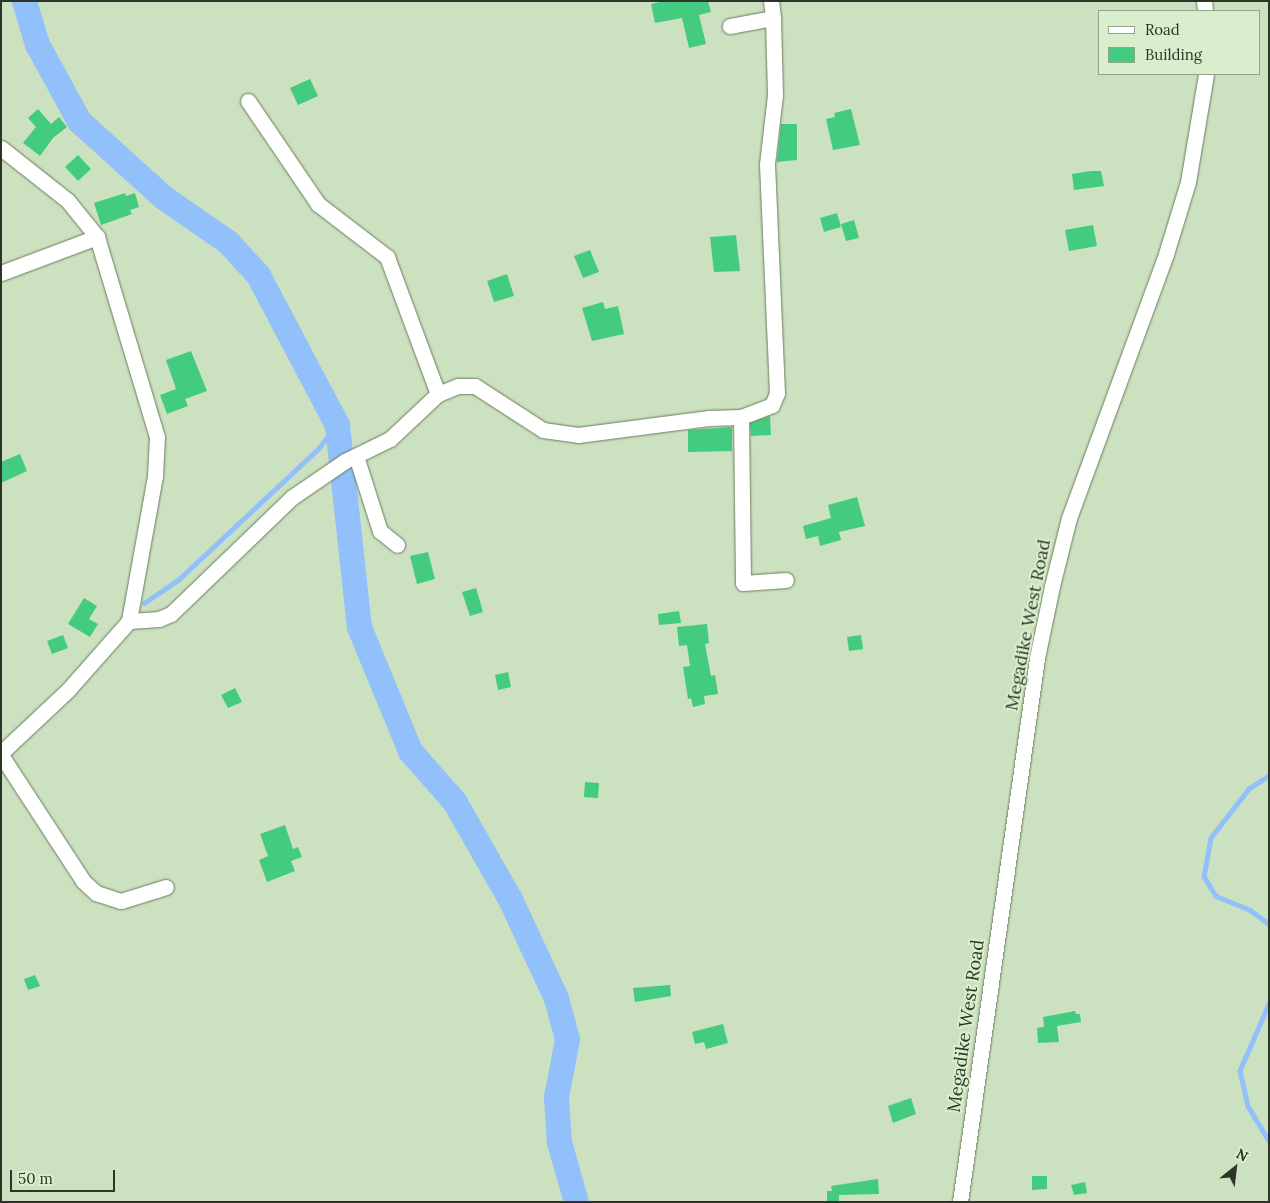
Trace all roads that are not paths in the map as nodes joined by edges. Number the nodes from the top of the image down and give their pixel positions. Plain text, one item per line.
1 (771, 1) edge
2 (773, 18) junction
3 (730, 26) dead end
4 (1206, 75) edge
5 (248, 101) dead end
6 (1, 148) edge
7 (96, 237) junction
8 (3, 268) edge
9 (438, 394) junction
10 (741, 417) junction
11 (350, 459) junction
12 (397, 545) dead end
13 (786, 580) dead end
14 (129, 621) junction
15 (1, 754) edge
16 (166, 887) dead end
17 (960, 1202) edge

1 - 2 street
2 - 3 street
2 - 10 street
4 - 17 street, Megadike West Road
5 - 9 street
6 - 7 street
7 - 8 street
7 - 14 street
9 - 10 street
9 - 11 street
10 - 13 street
11 - 12 street
11 - 14 street
14 - 15 street
15 - 16 street

